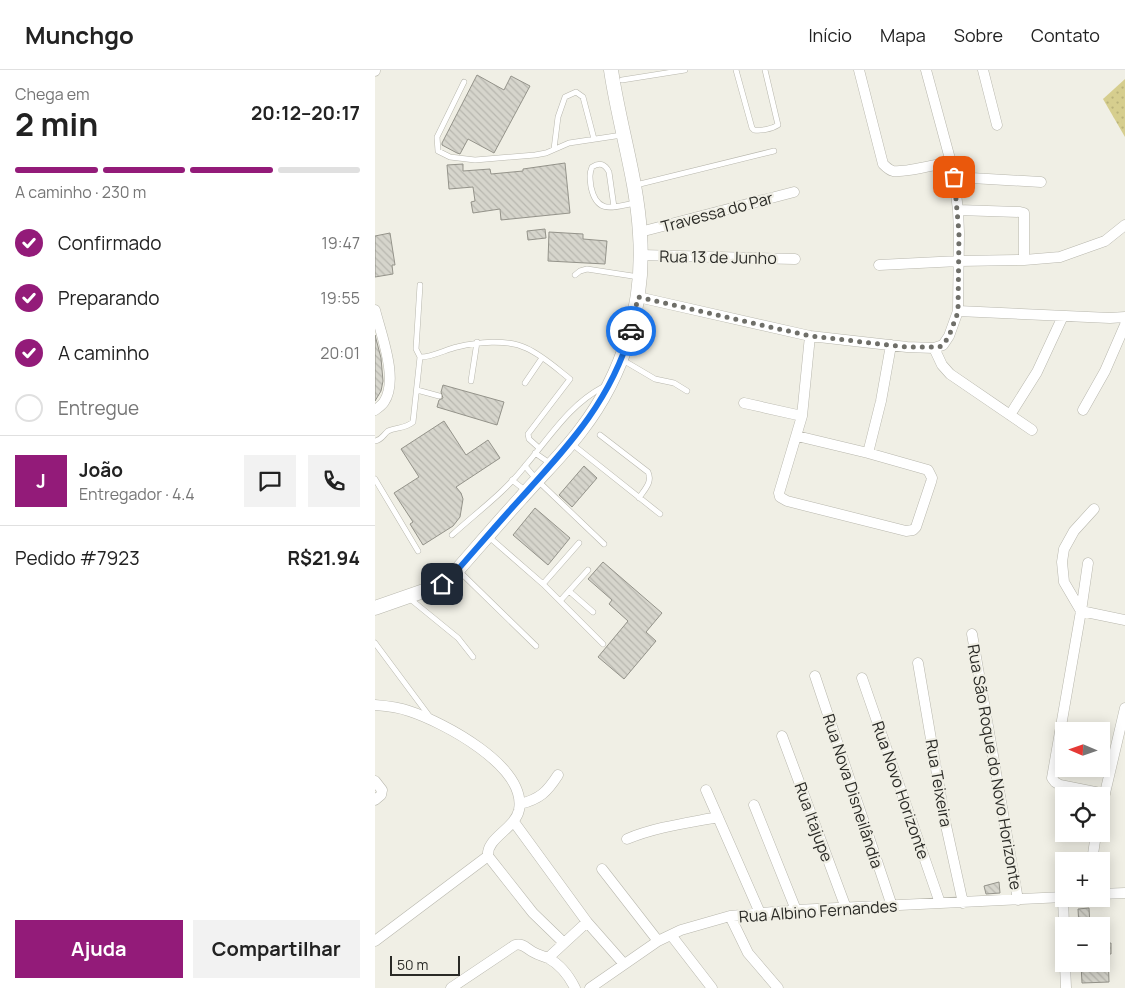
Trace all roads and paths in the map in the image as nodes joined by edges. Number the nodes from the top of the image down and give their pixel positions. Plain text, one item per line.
1 (685, 70) edge
2 (737, 70) edge
3 (765, 70) edge
4 (859, 70) edge
5 (926, 70) edge
6 (983, 70) edge
7 (615, 77) edge
8 (464, 82) dead end
9 (997, 125) dead end
10 (623, 135) junction
11 (594, 139) junction
12 (554, 149) junction
13 (774, 151) dead end
14 (951, 162) junction
15 (954, 177) junction
16 (1041, 182) dead end
17 (636, 184) junction
18 (794, 192) dead end
19 (636, 203) junction
20 (614, 207) junction
21 (958, 210) junction
22 (1125, 225) edge
23 (640, 232) junction
24 (641, 255) junction
25 (795, 259) dead end
26 (1024, 260) junction
27 (959, 261) junction
28 (879, 265) dead end
29 (575, 275) dead end
30 (640, 277) junction
31 (421, 285) dead end
32 (638, 297) junction
33 (375, 310) edge
34 (958, 312) junction
35 (1063, 316) junction
36 (1125, 317) edge
37 (1125, 325) edge
38 (810, 336) junction
39 (477, 342) junction
40 (891, 346) junction
41 (1121, 346) edge
42 (934, 348) junction
43 (420, 357) junction
44 (542, 358) junction
45 (621, 359) junction
46 (471, 381) dead end
47 (525, 383) dead end
48 (610, 383) junction
49 (417, 390) junction
50 (687, 392) dead end
51 (439, 396) dead end
52 (744, 403) dead end
53 (375, 410) edge
54 (1083, 410) dead end
55 (1010, 415) junction
56 (802, 416) junction
57 (1032, 430) dead end
58 (600, 435) dead end
59 (797, 436) junction
60 (375, 441) edge
61 (571, 443) junction
62 (539, 448) junction
63 (535, 453) junction
64 (868, 453) junction
65 (551, 464) junction
66 (525, 466) junction
67 (375, 479) edge
68 (512, 480) junction
69 (537, 480) junction
70 (526, 492) junction
71 (639, 498) junction
72 (1094, 509) dead end
73 (660, 514) dead end
74 (452, 535) dead end
75 (488, 536) junction
76 (579, 543) dead end
77 (604, 544) dead end
78 (418, 551) dead end
79 (1087, 563) dead end
80 (458, 570) junction
81 (588, 570) dead end
82 (543, 584) junction
83 (569, 591) junction
84 (407, 597) junction
85 (560, 601) junction
86 (375, 608) edge
87 (1081, 611) junction
88 (593, 612) dead end
89 (1125, 620) edge
90 (972, 634) dead end
91 (375, 643) edge
92 (603, 644) dead end
93 (536, 646) dead end
94 (473, 657) dead end
95 (918, 663) dead end
96 (815, 676) dead end
97 (862, 678) dead end
98 (375, 705) edge
99 (1125, 708) edge
100 (433, 721) junction
101 (782, 736) dead end
102 (558, 775) dead end
103 (375, 781) edge
104 (1070, 787) edge
105 (1107, 787) edge
106 (706, 790) dead end
107 (378, 797) edge
108 (520, 804) junction
109 (754, 805) dead end
110 (717, 817) junction
111 (513, 822) junction
112 (627, 839) dead end
113 (488, 856) junction
114 (602, 869) dead end
115 (1125, 893) edge
116 (1110, 894) edge
117 (1055, 898) edge
118 (1018, 900) junction
119 (940, 903) junction
120 (963, 903) junction
121 (892, 906) junction
122 (846, 908) junction
123 (796, 910) junction
124 (761, 912) junction
125 (730, 916) junction
126 (587, 922) junction
127 (671, 935) junction
128 (375, 941) edge
129 (658, 941) junction
130 (563, 943) junction
131 (548, 958) junction
132 (624, 964) junction
133 (1065, 972) edge
134 (451, 988) edge
135 (575, 988) edge
136 (590, 988) edge
137 (712, 988) edge
138 (778, 988) edge
139 (1066, 988) edge

1 - 7 lane
2 - 3 lane
4 - 14 street
5 - 14 street
6 - 9 street
7 - 10 main road
8 - 12 lane
10 - 11 lane
10 - 17 main road
11 - 12 lane
11 - 12 lane
13 - 17 lane
14 - 15 street
15 - 16 street
15 - 21 street
17 - 19 main road
18 - 23 street, Travessa do Par
19 - 20 lane
19 - 23 main road
20 - 20 lane
21 - 26 street
21 - 27 street
22 - 26 street
23 - 24 main road
24 - 25 street, Rua 13 de Junho
24 - 30 main road
26 - 27 street
27 - 28 street
27 - 34 street
29 - 30 lane
30 - 32 main road
31 - 43 lane
32 - 38 street
32 - 45 main road
33 - 53 street
34 - 35 street
34 - 42 street
35 - 36 street
35 - 55 street
37 - 41 street
38 - 40 street
38 - 56 street
39 - 43 lane
39 - 44 lane
39 - 46 lane
40 - 42 street
40 - 64 street
41 - 54 street
42 - 55 street
43 - 49 lane
44 - 47 lane
44 - 62 lane
45 - 48 main road
45 - 50 lane
48 - 61 main road
48 - 62 lane
49 - 51 lane
49 - 60 lane
52 - 56 street
55 - 57 street
56 - 59 street
58 - 71 lane
59 - 64 street
59 - 64 street
61 - 65 main road
61 - 71 lane
62 - 63 lane
63 - 65 lane
63 - 66 lane
65 - 69 main road
66 - 68 lane
66 - 69 lane
67 - 78 lane
68 - 70 lane
68 - 74 lane
69 - 70 main road
69 - 77 lane
70 - 75 main road
71 - 73 lane
72 - 87 street
75 - 80 main road
75 - 82 lane
76 - 82 lane
79 - 87 street
80 - 84 main road
80 - 93 lane
81 - 83 lane
82 - 85 lane
83 - 85 lane
83 - 88 lane
84 - 86 main road
84 - 94 lane
85 - 92 lane
87 - 89 street
87 - 104 street
90 - 118 street, Rua São Roque do Novo Horizonte
91 - 100 lane
95 - 120 street, Rua Teixeira
96 - 121 street, Rua Nova Disneilândia
97 - 119 street, Rua Novo Horizonte
98 - 100 street
99 - 105 street
100 - 108 street
101 - 122 street, Rua Itajupe
102 - 108 street
103 - 107 street
106 - 110 street
108 - 111 street
109 - 123 street
110 - 112 street
110 - 124 street
111 - 113 street
111 - 126 street
113 - 128 street
113 - 130 street
114 - 129 street
115 - 116 street
117 - 118 street, Rua Albino Fernandes
118 - 120 street, Rua Albino Fernandes
119 - 120 street, Rua Albino Fernandes
119 - 121 street, Rua Albino Fernandes
121 - 122 street, Rua Albino Fernandes
122 - 123 street, Rua Albino Fernandes
123 - 124 street, Rua Albino Fernandes
124 - 125 street, Rua Albino Fernandes
125 - 127 street, Rua Albino Fernandes
125 - 138 street
126 - 130 street
126 - 132 street
127 - 129 street, Rua Albino Fernandes
127 - 137 street
129 - 132 street, Rua Albino Fernandes
130 - 131 street
131 - 134 street
131 - 135 street
132 - 136 street, Rua Albino Fernandes
133 - 139 street

